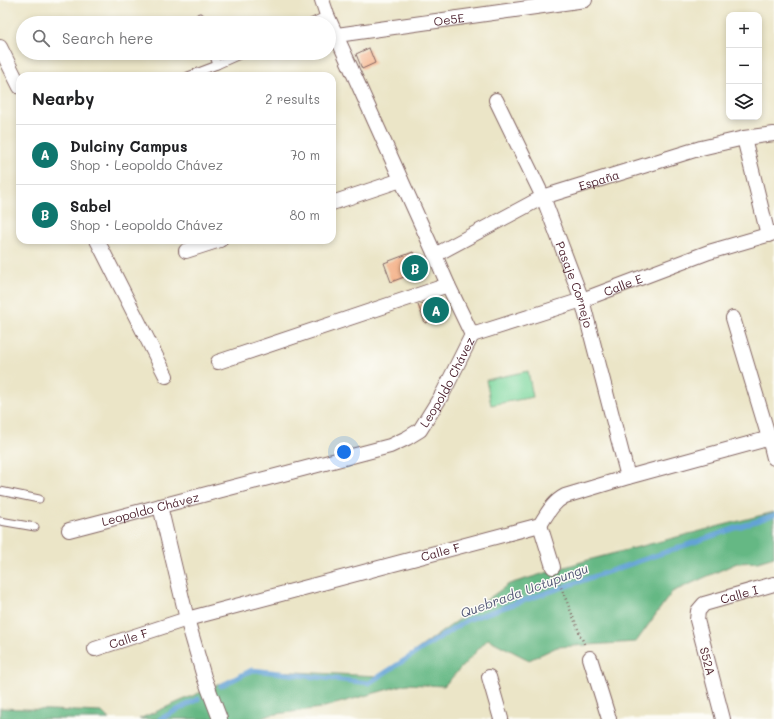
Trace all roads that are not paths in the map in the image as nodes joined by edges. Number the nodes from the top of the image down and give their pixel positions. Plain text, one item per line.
1 (322, 0) edge
2 (585, 0) edge
3 (327, 15) edge
4 (336, 35) joint
5 (0, 47) edge
6 (215, 60) edge
7 (228, 60) edge
8 (217, 65) junction
9 (199, 72) edge
10 (16, 79) edge
11 (496, 100) dead end
12 (774, 134) edge
13 (744, 138) junction
14 (401, 180) junction
15 (542, 197) junction
16 (336, 202) edge
17 (771, 234) edge
18 (99, 244) edge
19 (208, 244) edge
20 (186, 251) dead end
21 (435, 255) junction
22 (448, 285) junction
23 (582, 300) junction
24 (733, 318) dead end
25 (472, 335) junction
26 (218, 362) dead end
27 (166, 376) dead end
28 (772, 438) edge
29 (774, 458) edge
30 (628, 478) junction
31 (0, 491) edge
32 (39, 498) dead end
33 (160, 506) junction
34 (0, 521) edge
35 (540, 524) junction
36 (35, 528) dead end
37 (69, 530) dead end
38 (553, 567) road end
39 (774, 584) edge
40 (704, 604) joint
41 (186, 619) junction
42 (95, 649) dead end
43 (590, 658) road end
44 (489, 677) dead end
45 (220, 719) edge
46 (501, 719) edge
47 (609, 719) edge
48 (723, 719) edge

1 - 3 street, Leopoldo Chávez
2 - 4 street, Oe5E
4 - 14 street, Leopoldo Chávez
5 - 10 street
6 - 8 lane
7 - 8 lane
8 - 9 lane
11 - 15 street, Pasaje Cornejo
12 - 13 street, España
13 - 15 street, España
13 - 17 street
14 - 16 street
14 - 21 street, Leopoldo Chávez
15 - 21 street, España
15 - 23 street, Pasaje Cornejo
17 - 23 street, Calle E
18 - 27 street
19 - 20 street
21 - 22 street, Leopoldo Chávez
22 - 25 street, Leopoldo Chávez
22 - 26 street
23 - 25 street, Calle E
23 - 30 street, Pasaje Cornejo
24 - 28 street
25 - 33 street, Leopoldo Chávez
28 - 29 street
28 - 30 street
30 - 35 street
31 - 32 lane
33 - 37 street, Leopoldo Chávez
33 - 41 street
34 - 36 lane
35 - 38 street
35 - 41 street, Calle F
39 - 40 street, Calle I
40 - 48 street, S52A
41 - 42 street, Calle F
41 - 45 street
43 - 47 street
44 - 46 street

